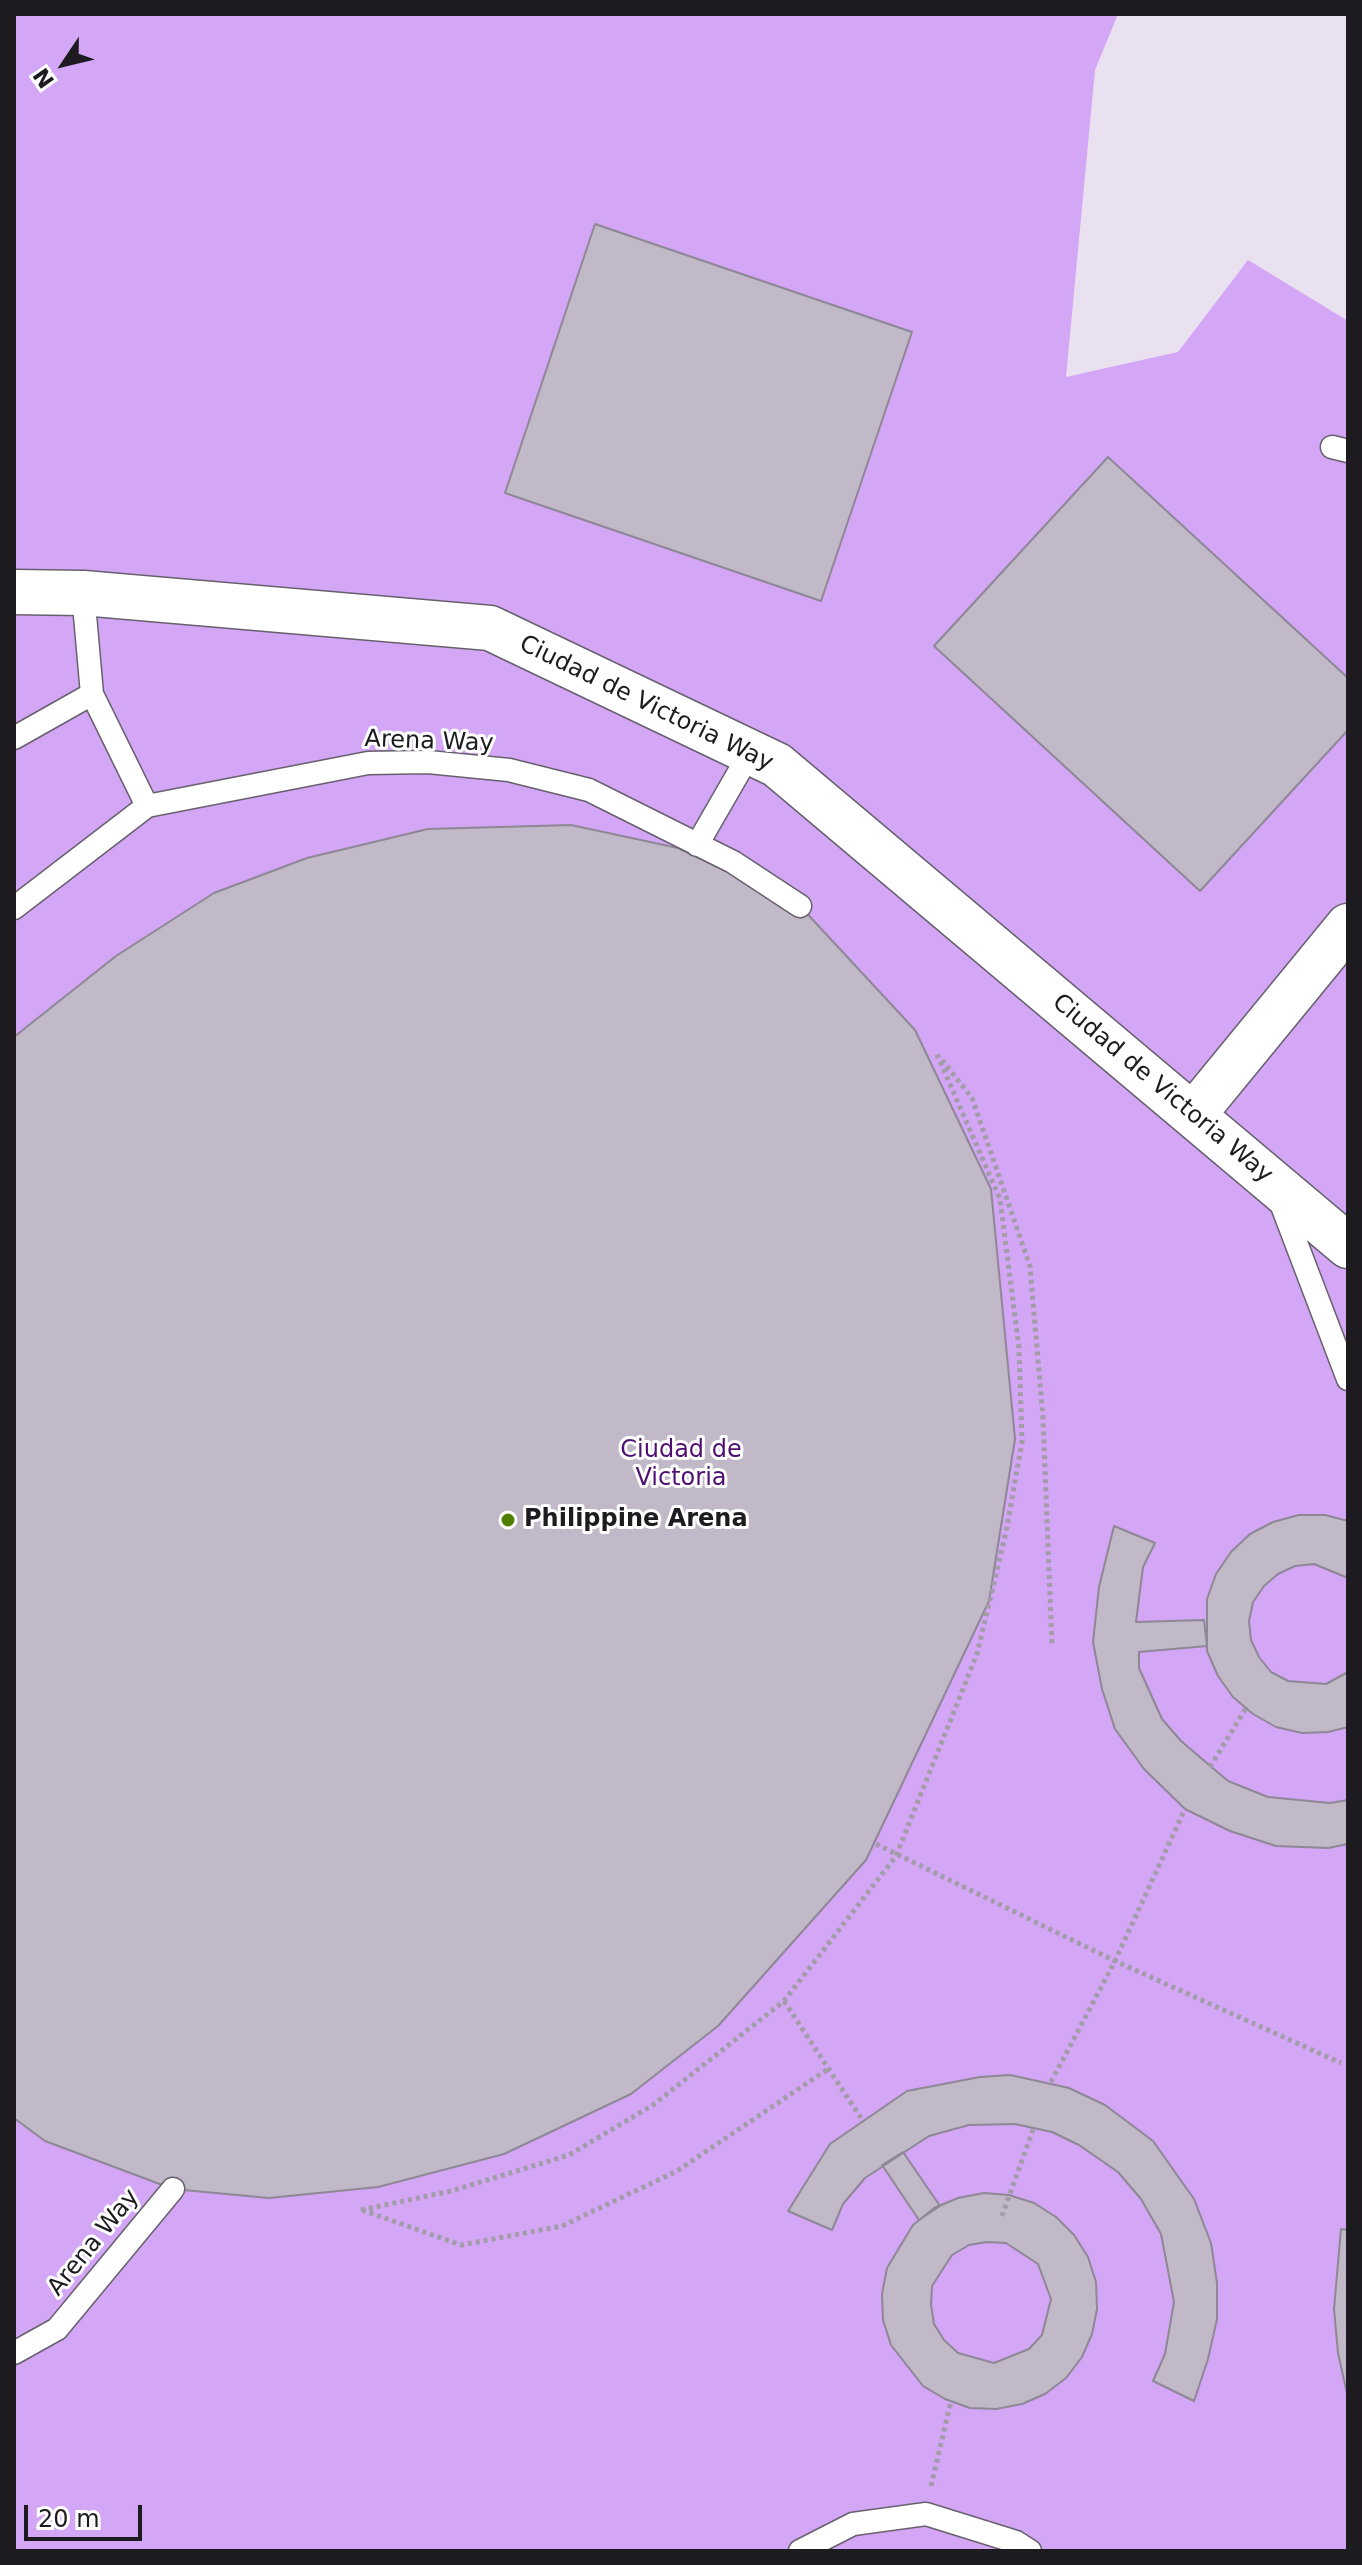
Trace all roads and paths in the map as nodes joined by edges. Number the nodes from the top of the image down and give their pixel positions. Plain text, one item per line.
1 (14, 592) edge
2 (83, 593) junction
3 (92, 694) junction
4 (14, 738) edge
5 (750, 753) junction
6 (147, 806) junction
7 (697, 845) junction
8 (800, 906) dead end
9 (14, 908) edge
10 (1348, 926) edge
11 (1193, 1115) junction
12 (1273, 1182) junction
13 (1348, 1246) edge
14 (1348, 1379) edge
15 (1052, 1646) dead end
16 (1246, 1708) dead end
17 (1210, 1767) dead end
18 (1185, 1809) dead end
19 (876, 1844) dead end
20 (896, 1856) junction
21 (1115, 1961) junction
22 (784, 2001) junction
23 (1341, 2063) dead end
24 (828, 2069) junction
25 (1051, 2082) dead end
26 (863, 2121) dead end
27 (1034, 2127) dead end
28 (173, 2189) dead end
29 (1002, 2216) dead end
30 (14, 2353) edge
31 (951, 2401) dead end
32 (926, 2514) junction
33 (800, 2551) edge
34 (1030, 2551) edge

1 - 2 street, Ciudad de Victoria Way
2 - 3 lane
2 - 5 street, Ciudad de Victoria Way
3 - 4 lane
3 - 6 lane
5 - 7 lane
5 - 11 street, Ciudad de Victoria Way
6 - 7 lane, Arena Way
6 - 9 lane, Arena Way
7 - 8 lane, Arena Way
10 - 11 street
11 - 12 street, Ciudad de Victoria Way
12 - 13 street, Ciudad de Victoria Way
12 - 14 lane
15 - 20 path
16 - 17 path
18 - 21 path
19 - 20 path
20 - 21 path
20 - 22 path
21 - 23 path
21 - 25 path
22 - 24 path
22 - 24 path
24 - 26 path
27 - 29 path
28 - 30 lane, Arena Way
31 - 32 path
32 - 33 lane
32 - 34 lane

